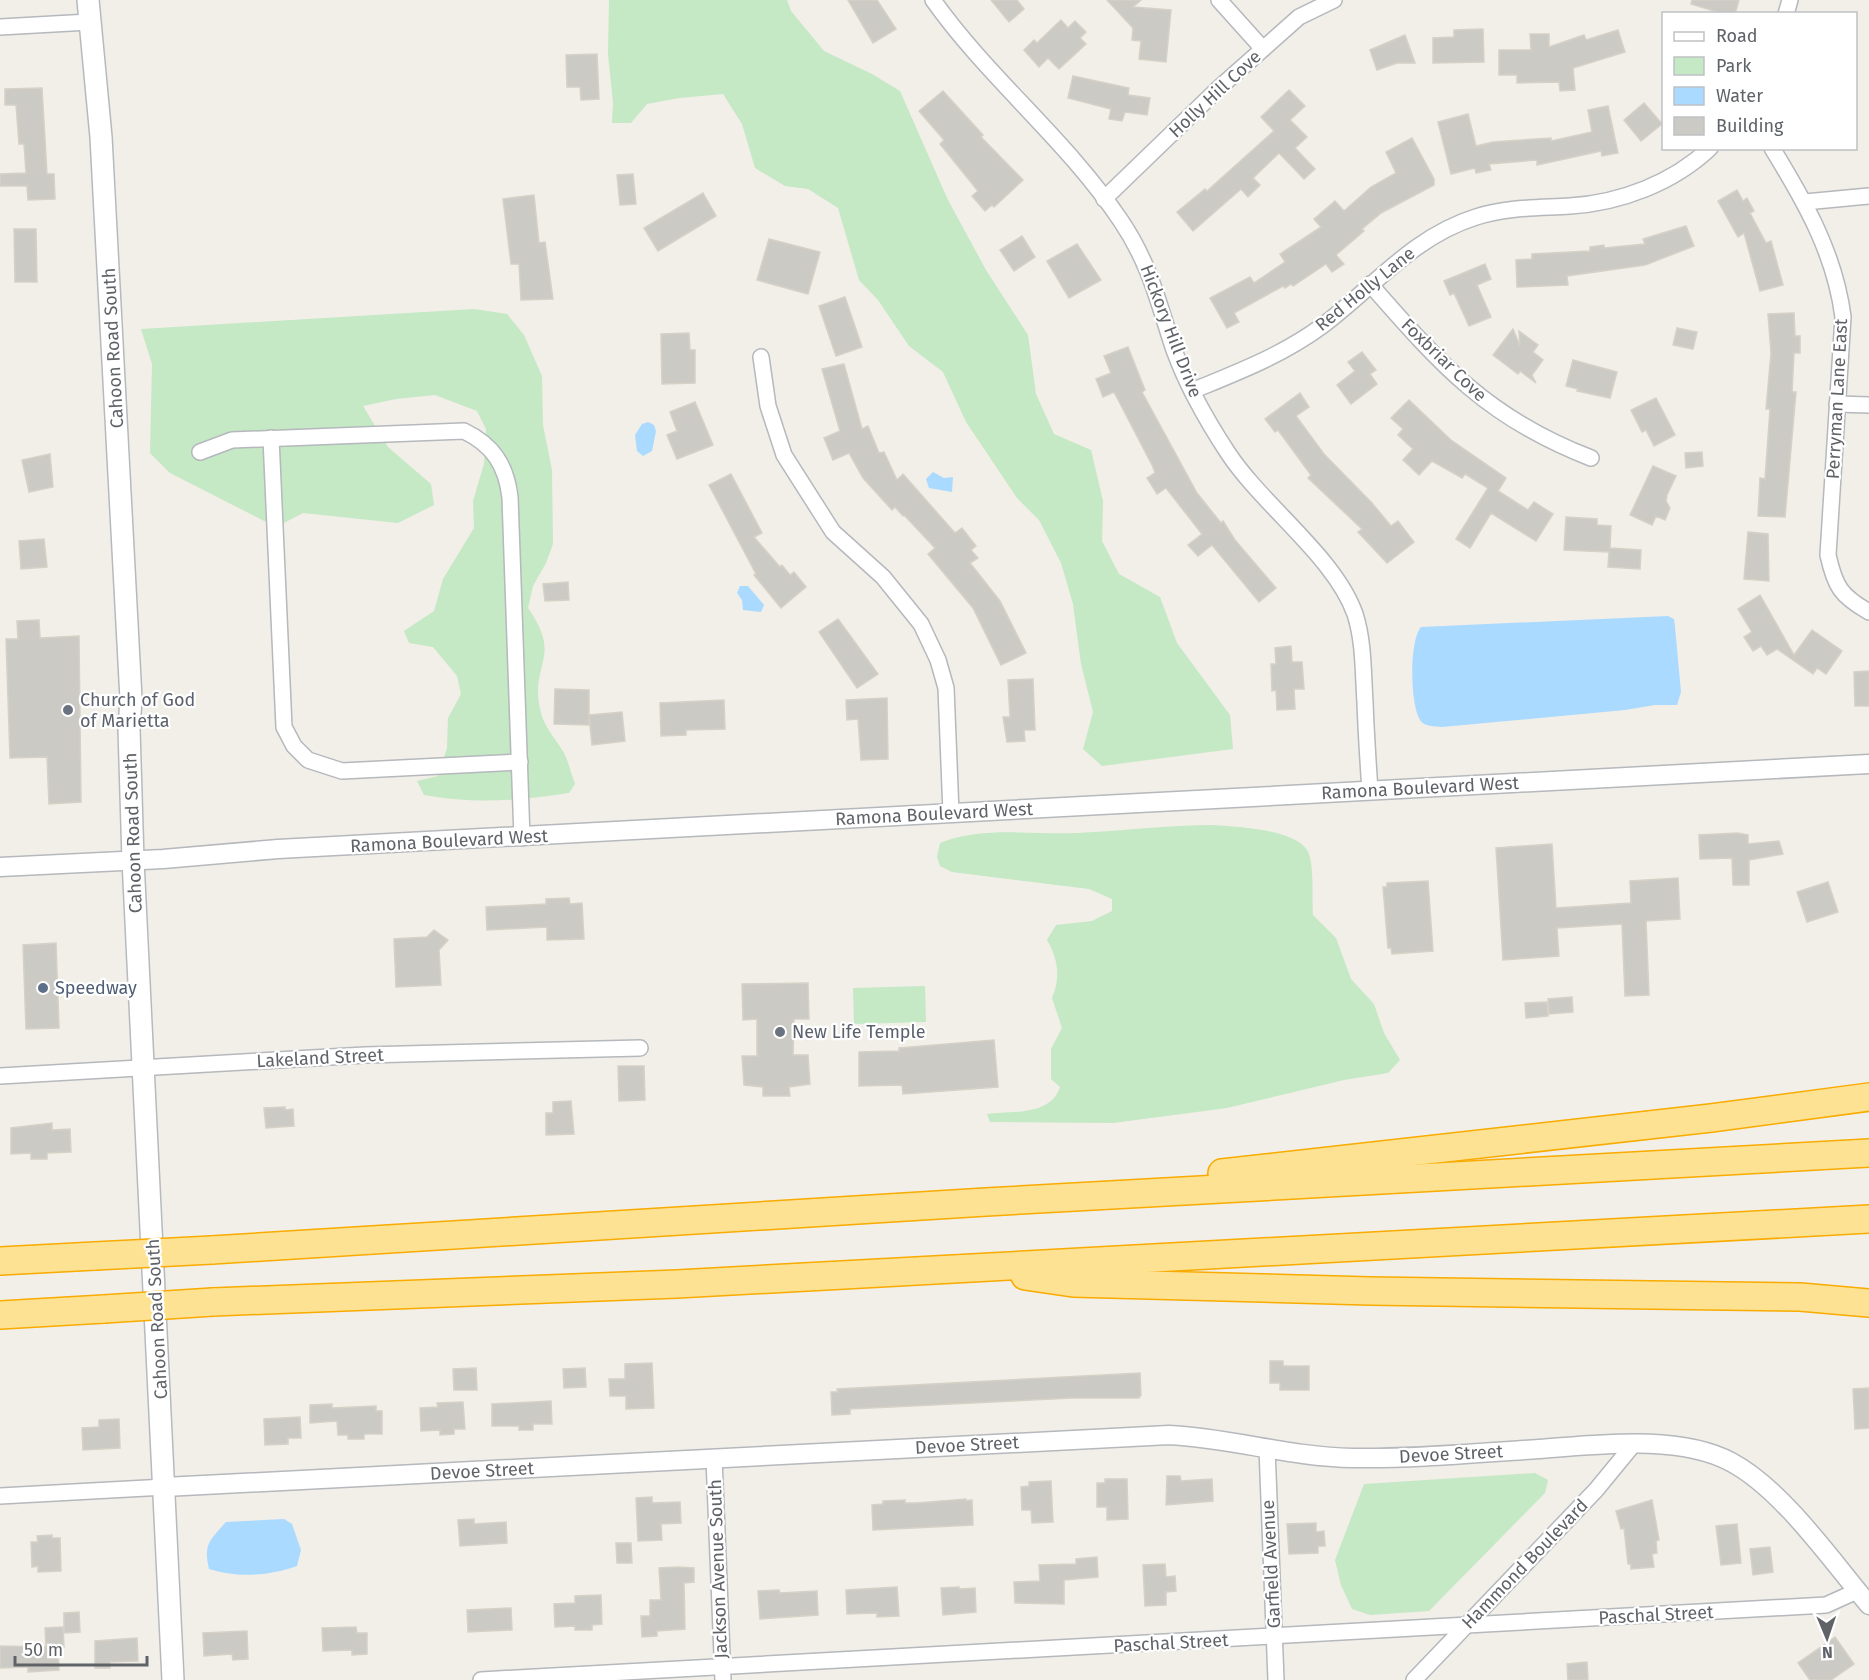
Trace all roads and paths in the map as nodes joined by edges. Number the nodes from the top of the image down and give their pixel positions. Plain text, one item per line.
1 (88, 0) edge
2 (933, 0) edge
3 (1219, 0) edge
4 (1334, 0) edge
5 (90, 22) junction
6 (0, 27) edge
7 (1263, 49) junction
8 (1707, 150) edge
9 (1773, 150) edge
10 (1869, 196) edge
11 (1104, 198) junction
12 (1805, 202) junction
13 (1370, 284) junction
14 (761, 357) dead end
15 (1192, 391) junction
16 (1837, 404) junction
17 (1869, 405) edge
18 (271, 438) junction
19 (200, 452) dead end
20 (1591, 458) dead end
21 (1869, 612) edge
22 (520, 762) junction
23 (1869, 764) edge
24 (1370, 791) junction
25 (951, 813) junction
26 (522, 838) junction
27 (133, 860) junction
28 (0, 867) edge
29 (640, 1048) dead end
30 (144, 1068) junction
31 (0, 1076) edge
32 (1869, 1097) edge
33 (1869, 1154) edge
34 (986, 1202) junction
35 (1869, 1219) edge
36 (0, 1261) edge
37 (964, 1268) junction
38 (1869, 1304) edge
39 (0, 1315) edge
40 (1633, 1444) junction
41 (1267, 1448) junction
42 (714, 1458) junction
43 (165, 1487) junction
44 (0, 1496) edge
45 (1863, 1598) edge
46 (1465, 1626) junction
47 (1274, 1637) junction
48 (723, 1674) edge
49 (173, 1680) edge
50 (481, 1680) edge
51 (1276, 1680) edge
52 (1414, 1680) edge

1 - 5 main road, Cahoon Road South
2 - 11 street, Hickory Hill Drive
3 - 7 street
4 - 7 street, Holly Hill Cove
5 - 6 street
5 - 27 main road, Cahoon Road South
7 - 11 street, Holly Hill Cove
8 - 13 street, Red Holly Lane
9 - 12 street, Perryman Lane East
10 - 12 street
11 - 15 street, Hickory Hill Drive
12 - 16 street, Perryman Lane East
13 - 15 street, Red Holly Lane
13 - 20 street, Foxbriar Cove
14 - 25 street
15 - 24 street, Hickory Hill Drive
16 - 17 street
16 - 21 street, Perryman Lane East
18 - 19 street
18 - 22 street
18 - 22 street
22 - 26 street
23 - 24 street, Ramona Boulevard West
24 - 25 street, Ramona Boulevard West
25 - 26 street, Ramona Boulevard West
26 - 27 street, Ramona Boulevard West
27 - 28 street, Ramona Boulevard West
27 - 30 main road, Cahoon Road South
29 - 30 street, Lakeland Street
30 - 31 street, Lakeland Street
30 - 43 main road, Cahoon Road South
32 - 34 highway
33 - 34 highway
34 - 36 highway, bridge
35 - 37 highway
37 - 38 highway
37 - 39 highway, bridge
40 - 41 street, Devoe Street
40 - 45 street, Devoe Street
40 - 46 street, Hammond Boulevard
41 - 42 street, Devoe Street
41 - 47 street, Garfield Avenue
42 - 43 street, Devoe Street
42 - 48 street, Jackson Avenue South
43 - 44 street, Devoe Street
43 - 49 main road, Cahoon Road South
45 - 46 street, Paschal Street
46 - 47 street, Paschal Street
46 - 52 street, Hammond Boulevard
47 - 48 street, Paschal Street
47 - 51 street, Garfield Avenue
48 - 50 street, Paschal Street

